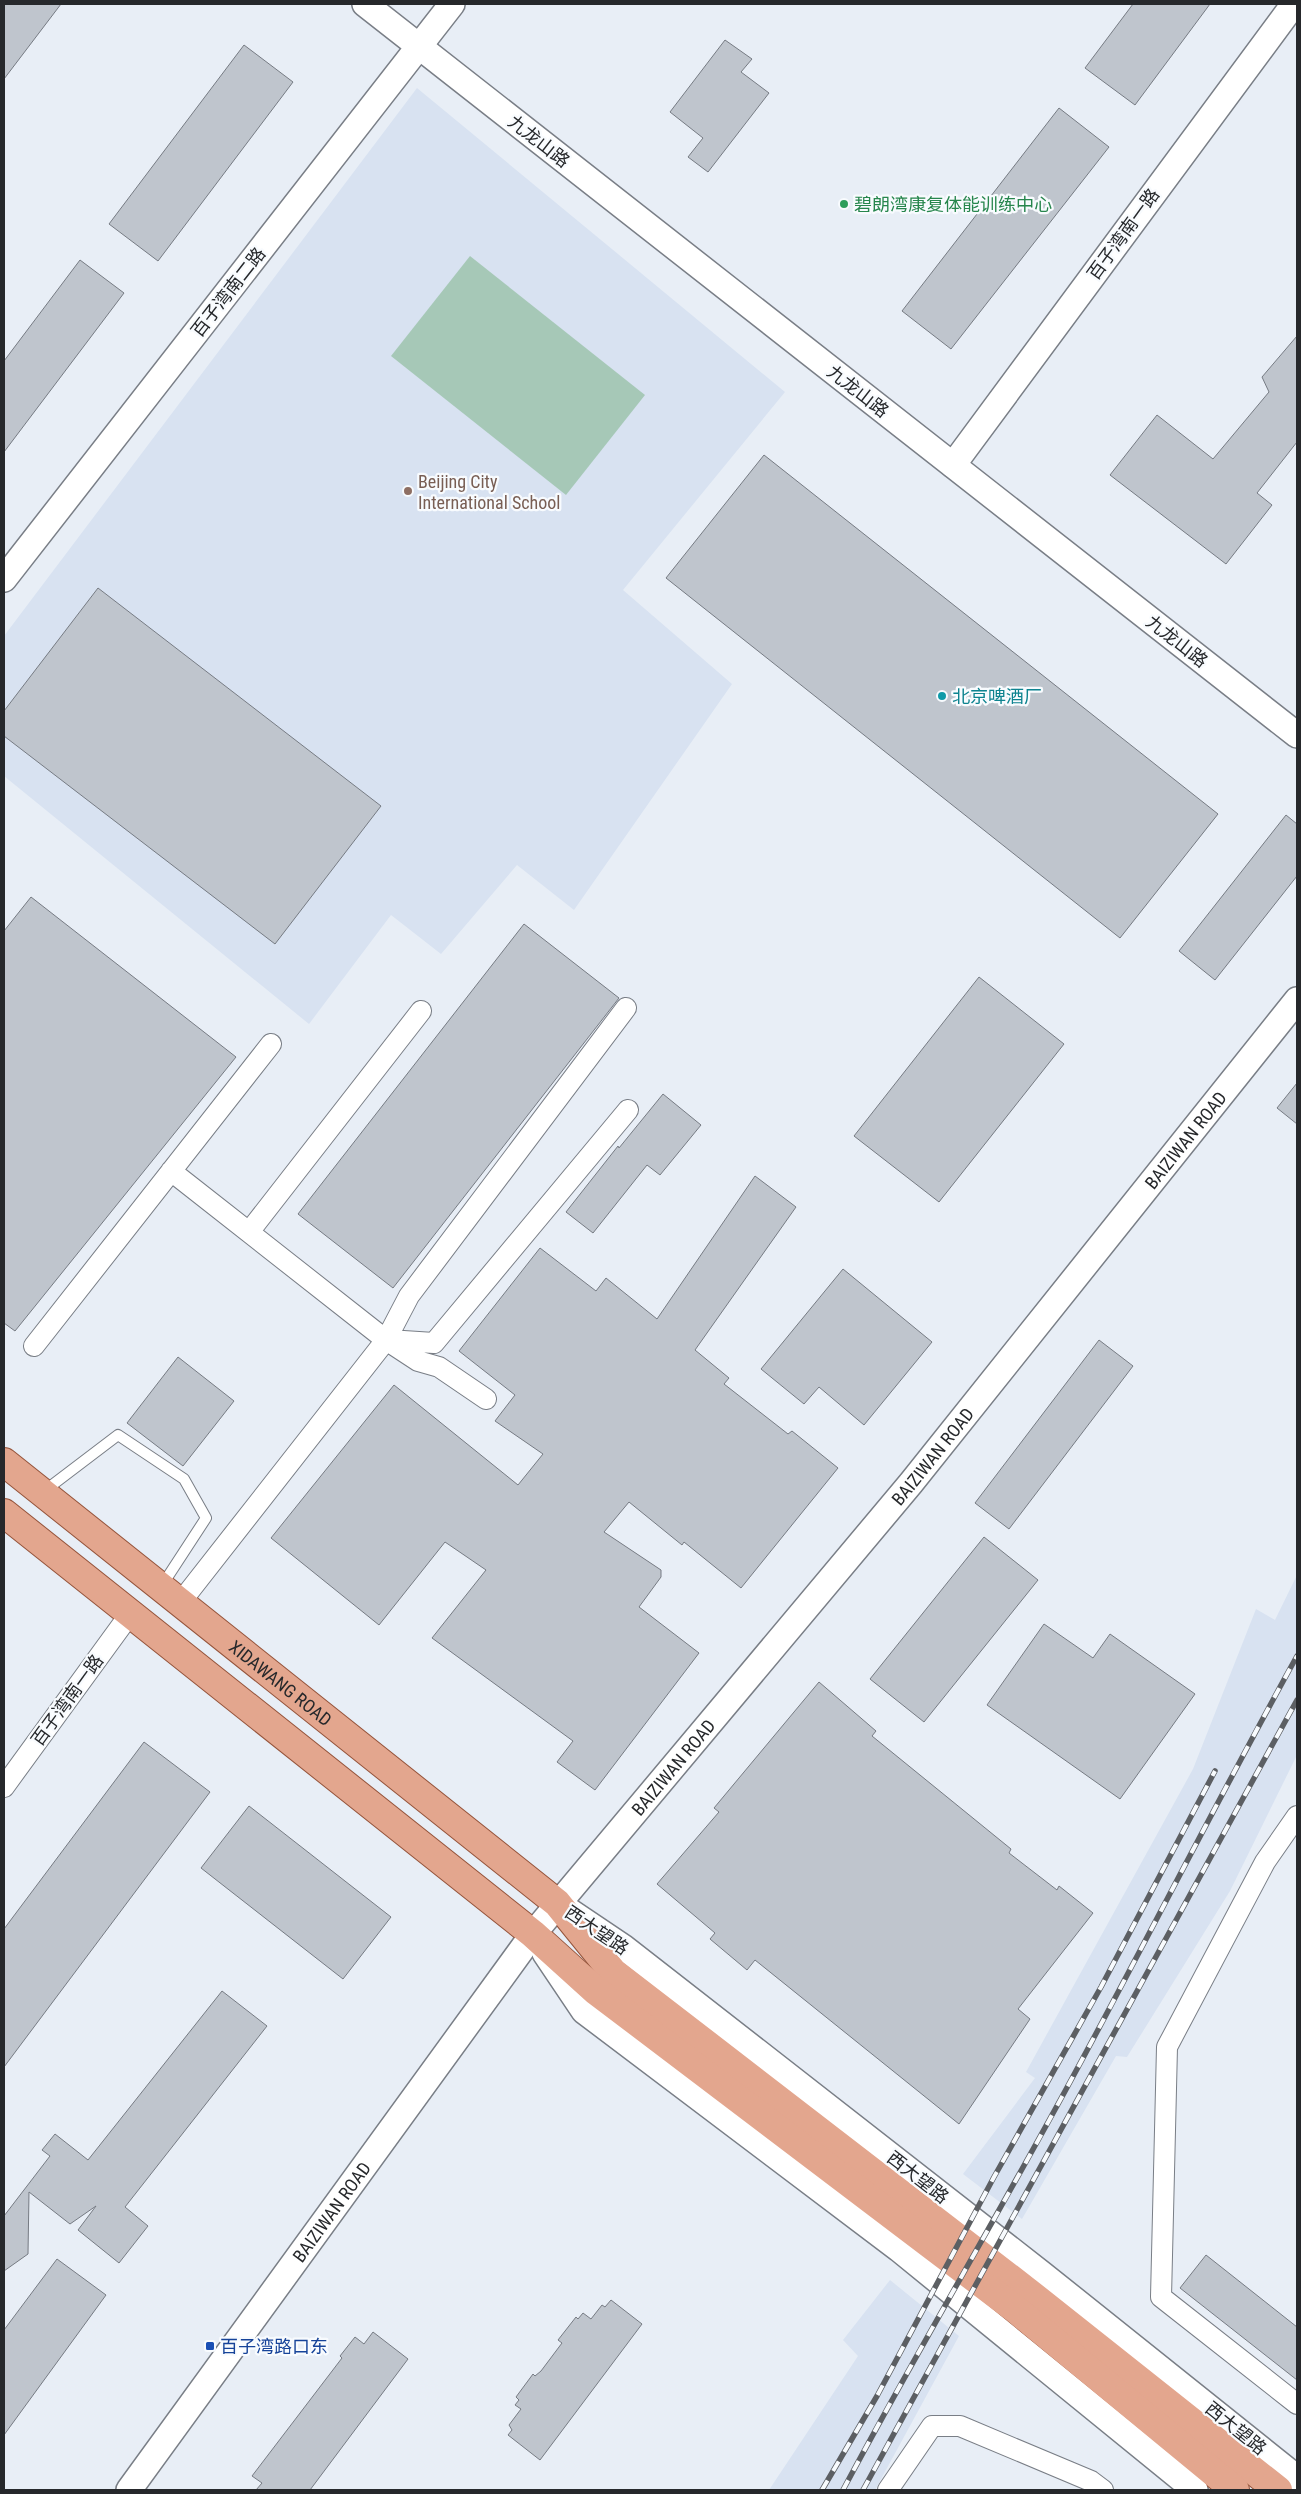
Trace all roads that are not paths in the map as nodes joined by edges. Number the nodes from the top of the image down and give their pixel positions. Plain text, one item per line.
1 (365, 4) edge
2 (452, 4) edge
3 (1294, 4) edge
4 (419, 46) junction
5 (953, 465) junction
6 (4, 579) edge
7 (1297, 735) edge
8 (1297, 1000) edge
9 (626, 1008) dead end
10 (420, 1011) dead end
11 (271, 1044) dead end
12 (628, 1110) dead end
13 (171, 1171) junction
14 (249, 1232) junction
15 (386, 1340) junction
16 (34, 1346) dead end
17 (486, 1399) dead end
18 (4, 1462) edge
19 (42, 1493) junction
20 (4, 1513) edge
21 (170, 1595) junction
22 (130, 1614) junction
23 (4, 1787) edge
24 (1297, 1816) edge
25 (558, 1903) junction
26 (533, 1934) junction
27 (1297, 2404) edge
28 (1297, 2478) edge
29 (129, 2490) edge
30 (888, 2490) edge
31 (1103, 2490) edge
32 (1196, 2490) edge
33 (1235, 2490) edge
34 (1278, 2490) edge

1 - 4 street, 九龙山路
2 - 4 street, 百子湾南二路
3 - 5 street, 百子湾南一路
4 - 5 street, 九龙山路
4 - 6 street, 百子湾南二路
5 - 7 street, 九龙山路
8 - 25 street, BAIZIWAN ROAD
9 - 15 street
10 - 14 street
11 - 13 street
12 - 15 street
13 - 14 street
13 - 16 street
14 - 15 street
15 - 17 street
15 - 21 street
18 - 19 main road, XIDAWANG ROAD
19 - 21 main road, XIDAWANG ROAD
19 - 21 lane
20 - 22 main road
21 - 25 main road, XIDAWANG ROAD
22 - 23 street, 百子湾南一路
22 - 26 main road
24 - 27 street
25 - 26 street, BAIZIWAN ROAD
25 - 28 street, 西大望路
25 - 34 main road, 西大望路
26 - 29 street, BAIZIWAN ROAD
26 - 32 street
26 - 33 main road
30 - 31 street

